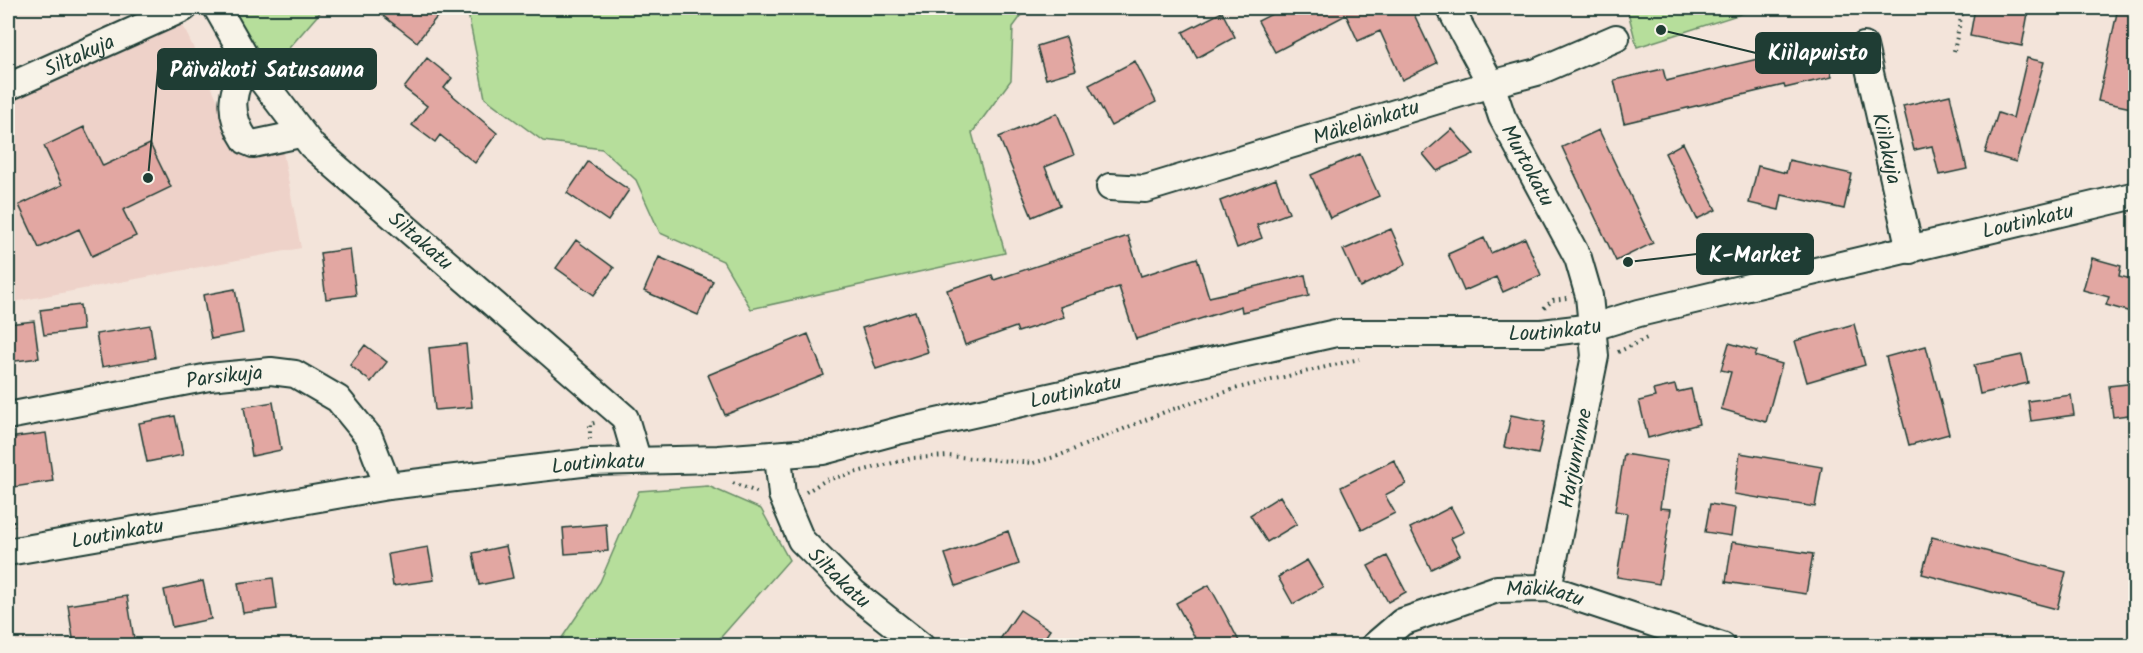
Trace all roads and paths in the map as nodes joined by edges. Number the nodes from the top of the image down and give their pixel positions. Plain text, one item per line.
1 (184, 8) edge
2 (217, 8) edge
3 (1450, 8) edge
4 (1963, 8) edge
5 (1616, 38) dead end
6 (1864, 46) dead end
7 (1954, 51) dead end
8 (248, 62) junction
9 (1491, 84) junction
10 (8, 87) edge
11 (300, 134) junction
12 (1110, 187) dead end
13 (2136, 195) edge
14 (1910, 250) junction
15 (1593, 327) junction
16 (8, 416) edge
17 (777, 456) junction
18 (637, 459) junction
19 (388, 486) junction
20 (8, 552) edge
21 (1548, 588) junction
22 (921, 645) edge
23 (1374, 645) edge
24 (1722, 645) edge

1 - 10 street, Siltakuja
2 - 8 street, Siltakatu
3 - 9 street, Murtokatu
4 - 7 path
5 - 9 street, Mäkelänkatu
6 - 14 street, Kiilakuja
8 - 11 street, Siltakatu
8 - 11 street
9 - 12 street, Mäkelänkatu
9 - 15 street, Murtokatu
11 - 18 street, Siltakatu
13 - 14 street, Loutinkatu
14 - 15 street, Loutinkatu
15 - 17 street, Loutinkatu
15 - 21 street, Harjunrinne
16 - 19 street, Parsikuja
17 - 18 street, Loutinkatu
17 - 22 street, Siltakatu
18 - 19 street, Loutinkatu
19 - 20 street, Loutinkatu
21 - 23 street, Mäkikatu
21 - 24 street, Mäkikatu

